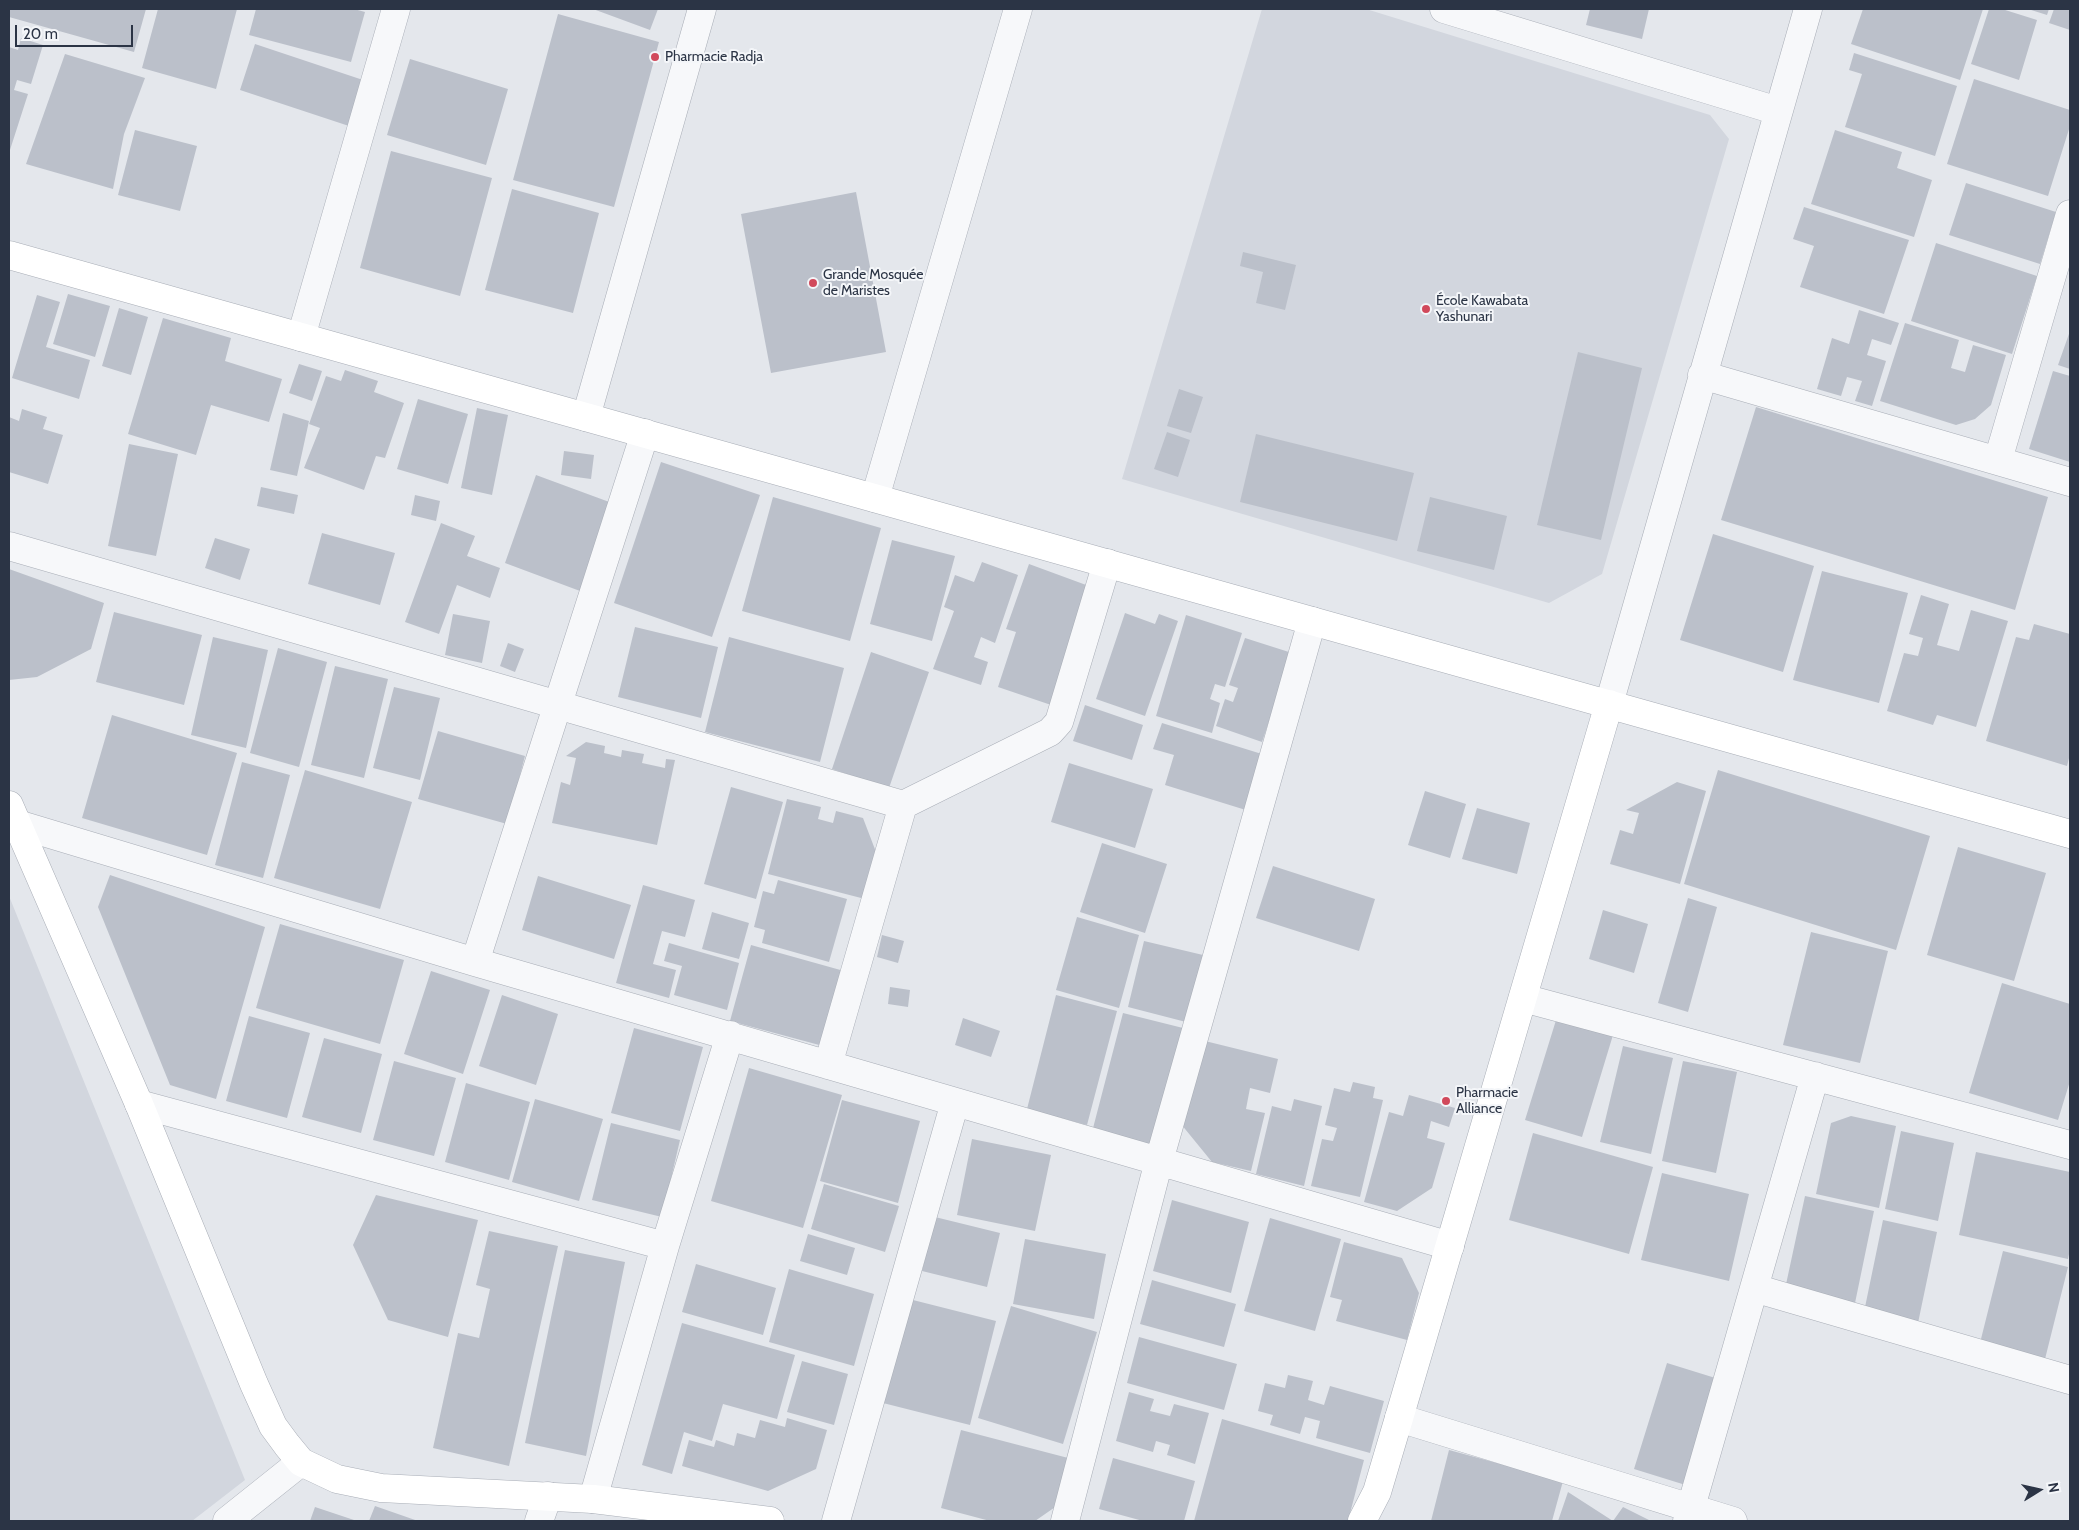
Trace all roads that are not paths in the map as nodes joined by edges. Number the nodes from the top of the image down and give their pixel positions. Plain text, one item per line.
1 (396, 9) edge
2 (702, 9) edge
3 (1018, 9) edge
4 (1444, 9) edge
5 (1808, 9) edge
6 (1493, 16) edge
7 (1778, 111) junction
8 (2070, 214) edge
9 (2065, 251) edge
10 (9, 255) edge
11 (301, 337) junction
12 (1702, 375) junction
13 (586, 417) junction
14 (645, 433) junction
15 (1998, 460) junction
16 (2070, 482) edge
17 (875, 498) junction
18 (9, 546) edge
19 (1107, 563) junction
20 (1312, 621) junction
21 (1609, 704) junction
22 (557, 705) junction
23 (903, 805) junction
24 (13, 814) edge
25 (2070, 834) edge
26 (475, 962) junction
27 (1523, 998) junction
28 (730, 1036) junction
29 (828, 1065) junction
30 (1815, 1076) junction
31 (955, 1102) junction
32 (139, 1104) junction
33 (2070, 1145) edge
34 (1159, 1161) junction
35 (665, 1246) junction
36 (1450, 1246) junction
37 (1754, 1288) junction
38 (2070, 1380) edge
39 (1399, 1418) junction
40 (301, 1462) junction
41 (593, 1500) junction
42 (544, 1509) edge
43 (1689, 1515) edge
44 (228, 1521) edge
45 (770, 1521) edge
46 (836, 1521) edge
47 (1065, 1521) edge
48 (1362, 1521) edge
49 (1734, 1521) edge

1 - 11 street
2 - 13 street
3 - 17 street
4 - 6 street
5 - 7 street
6 - 7 street
7 - 12 street
8 - 9 street
9 - 15 street
10 - 11 street
11 - 13 street
12 - 15 street
12 - 21 street
13 - 14 street
14 - 17 street
14 - 22 street
15 - 16 street
17 - 19 street
18 - 22 street
19 - 20 street
19 - 23 street
20 - 21 street
20 - 34 street
21 - 25 street
21 - 27 street
22 - 23 street
22 - 26 street
23 - 29 street
24 - 26 street
24 - 32 street
26 - 28 street
27 - 30 street
27 - 36 street
28 - 29 street
28 - 35 street
29 - 31 street
30 - 33 street
30 - 37 street
31 - 34 street
31 - 46 street
32 - 35 street
32 - 40 street
34 - 36 street
34 - 47 street
35 - 41 street
36 - 39 street
37 - 38 street
37 - 43 street
39 - 43 street
39 - 48 street
40 - 42 street
40 - 44 street
41 - 42 street
41 - 45 street
43 - 49 street

